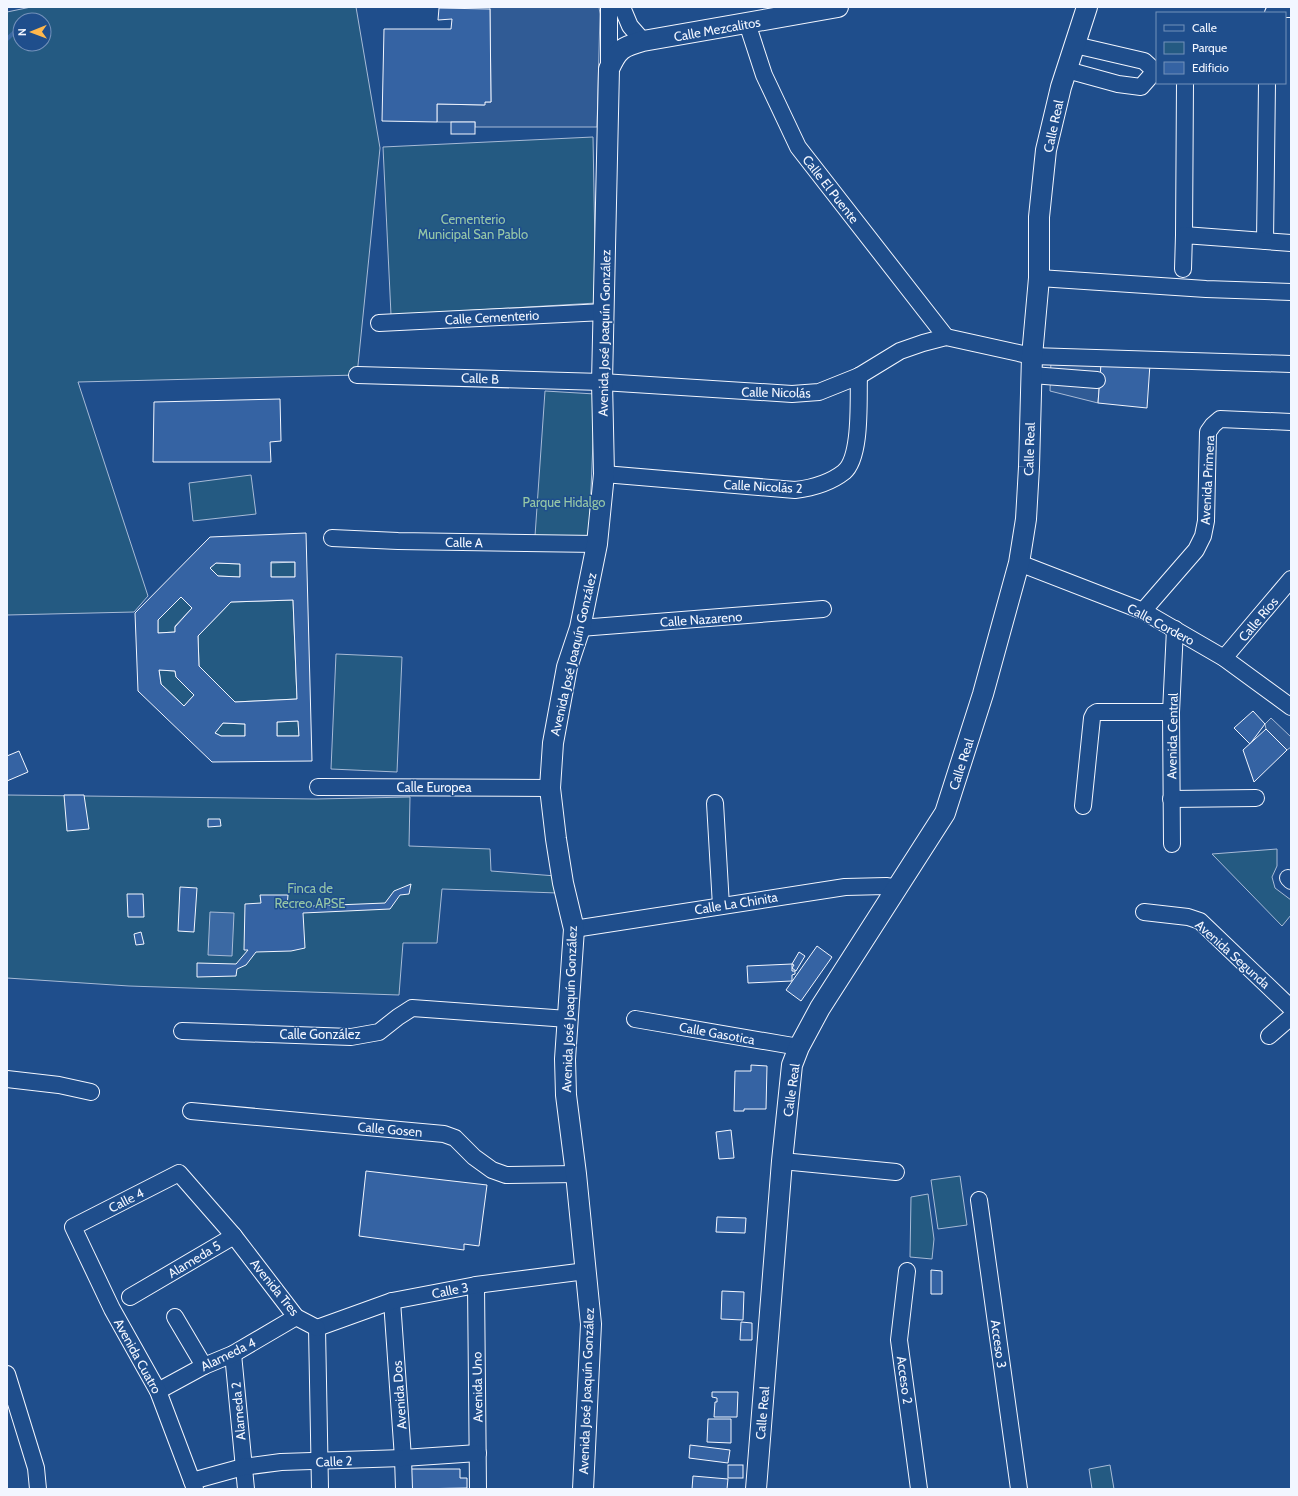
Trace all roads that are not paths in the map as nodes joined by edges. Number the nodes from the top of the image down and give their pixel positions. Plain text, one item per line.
1 (610, 7) edge
2 (622, 7) edge
3 (1087, 7) edge
4 (832, 8) edge
5 (1291, 9) edge
6 (1275, 12) edge
7 (747, 23) junction
8 (644, 42) junction
9 (1076, 45) junction
10 (609, 70) junction
11 (1067, 70) junction
12 (1156, 71) edge
13 (1185, 84) edge
14 (1267, 84) edge
15 (1184, 235) junction
16 (1265, 241) junction
17 (1291, 243) edge
18 (1183, 269) dead end
19 (1038, 278) junction
20 (1291, 292) edge
21 (604, 312) junction
22 (379, 323) dead end
23 (946, 337) junction
24 (1291, 364) edge
25 (1032, 366) junction
26 (357, 375) dead end
27 (859, 376) junction
28 (1097, 380) dead end
29 (602, 382) junction
30 (1291, 422) edge
31 (604, 474) junction
32 (332, 538) dead end
33 (597, 544) junction
34 (1019, 563) junction
35 (1291, 579) edge
36 (823, 609) dead end
37 (1143, 611) junction
38 (580, 628) junction
39 (1175, 629) junction
40 (1224, 658) junction
41 (1291, 707) edge
42 (1171, 712) junction
43 (318, 787) dead end
44 (550, 788) junction
45 (1256, 798) dead end
46 (1171, 799) junction
47 (715, 803) dead end
48 (1083, 806) dead end
49 (1172, 844) dead end
50 (898, 888) junction
51 (722, 906) junction
52 (1144, 912) dead end
53 (574, 929) junction
54 (1291, 1008) edge
55 (1291, 1017) edge
56 (568, 1019) junction
57 (635, 1019) dead end
58 (182, 1031) dead end
59 (1269, 1036) dead end
60 (799, 1048) junction
61 (7, 1079) edge
62 (91, 1092) dead end
63 (192, 1111) dead end
64 (782, 1161) junction
65 (896, 1172) dead end
66 (179, 1173) joint
67 (576, 1174) junction
68 (979, 1200) dead end
69 (73, 1227) joint
70 (234, 1236) junction
71 (586, 1271) junction
72 (907, 1271) dead end
73 (476, 1286) junction
74 (130, 1296) dead end
75 (392, 1301) junction
76 (176, 1316) dead end
77 (296, 1317) junction
78 (317, 1328) junction
79 (233, 1354) junction
80 (204, 1366) junction
81 (7, 1374) edge
82 (158, 1391) junction
83 (478, 1453) junction
84 (403, 1458) junction
85 (319, 1461) junction
86 (243, 1467) junction
87 (194, 1485) edge
88 (38, 1489) edge
89 (246, 1489) edge
90 (320, 1489) edge
91 (404, 1489) edge
92 (478, 1489) edge
93 (583, 1489) edge
94 (756, 1489) edge
95 (919, 1489) edge
96 (1019, 1489) edge

1 - 10 street, Avenida José Joaquín González
2 - 8 street
3 - 9 main road, Calle Real
4 - 7 main road, Calle Mezcalitos
5 - 6 street
7 - 8 main road, Calle Mezcalitos
7 - 23 street, Calle El Puente
8 - 10 main road, Calle Mezcalitos
9 - 11 main road, Calle Real
9 - 12 street
10 - 21 main road, Avenida José Joaquín González
11 - 12 street
11 - 19 main road, Calle Real
13 - 15 street
14 - 16 street
15 - 16 street
15 - 18 street
16 - 17 street
19 - 20 street
19 - 25 main road, Calle Real
21 - 22 street, Calle Cementerio
21 - 29 main road, Avenida José Joaquín González
23 - 25 street, Calle Nicolás
23 - 27 street, Calle Nicolás
24 - 25 street
25 - 28 street
25 - 34 main road, Calle Real
26 - 29 street, Calle B
27 - 29 street, Calle Nicolás
27 - 31 street, Calle Nicolás 2
29 - 31 main road, Avenida José Joaquín González
30 - 37 street, Avenida Primera
31 - 33 main road, Avenida José Joaquín González
32 - 33 street, Calle A
33 - 38 main road, Avenida José Joaquín González
34 - 37 street, Calle Cordero
34 - 50 main road, Calle Real
35 - 40 street, Calle Ríos
36 - 38 street, Calle Nazareno
37 - 39 street, Calle Cordero
38 - 44 main road, Avenida José Joaquín González
39 - 40 street, Calle Cordero
39 - 42 street, Avenida Central
40 - 41 street, Calle Cordero
42 - 46 street, Avenida Central
42 - 48 street
43 - 44 street, Calle Europea
44 - 53 main road, Avenida José Joaquín González
45 - 46 street
46 - 49 street, Avenida Central
47 - 51 street
50 - 51 street, Calle La Chinita
50 - 60 main road, Calle Real
51 - 53 street, Calle La Chinita
52 - 54 street, Avenida Segunda
53 - 56 main road, Avenida José Joaquín González
55 - 59 street
56 - 58 street, Calle González
56 - 67 main road, Avenida José Joaquín González
57 - 60 street, Calle Gasotica
60 - 64 main road, Calle Real
61 - 62 street
63 - 67 street, Calle Gosen
64 - 65 street
64 - 94 main road, Calle Real
66 - 69 street, Calle 4
66 - 70 street, Avenida Tres
67 - 71 main road, Avenida José Joaquín González
68 - 96 street, Acceso 3
69 - 82 street, Avenida Cuatro
70 - 74 street, Alameda 5
70 - 77 street, Avenida Tres
71 - 73 street, Calle 3
71 - 93 main road, Avenida José Joaquín González
72 - 95 street, Acceso 2
73 - 75 street, Calle 3
73 - 83 street, Avenida Uno
75 - 78 street, Calle 3
75 - 84 street, Avenida Dos
76 - 80 street
77 - 78 street, Avenida Tres
77 - 79 street, Alameda 4
78 - 85 street
79 - 80 street, Alameda 4
79 - 86 street, Alameda 2
80 - 82 street, Alameda 4
81 - 88 street
82 - 87 street, Avenida Cuatro
83 - 84 street, Calle 2
83 - 92 street, Avenida Uno
84 - 85 street, Calle 2
84 - 91 street, Avenida Dos
85 - 86 street, Calle 2
85 - 90 street
86 - 87 street, Calle 2
86 - 89 street, Alameda 2

